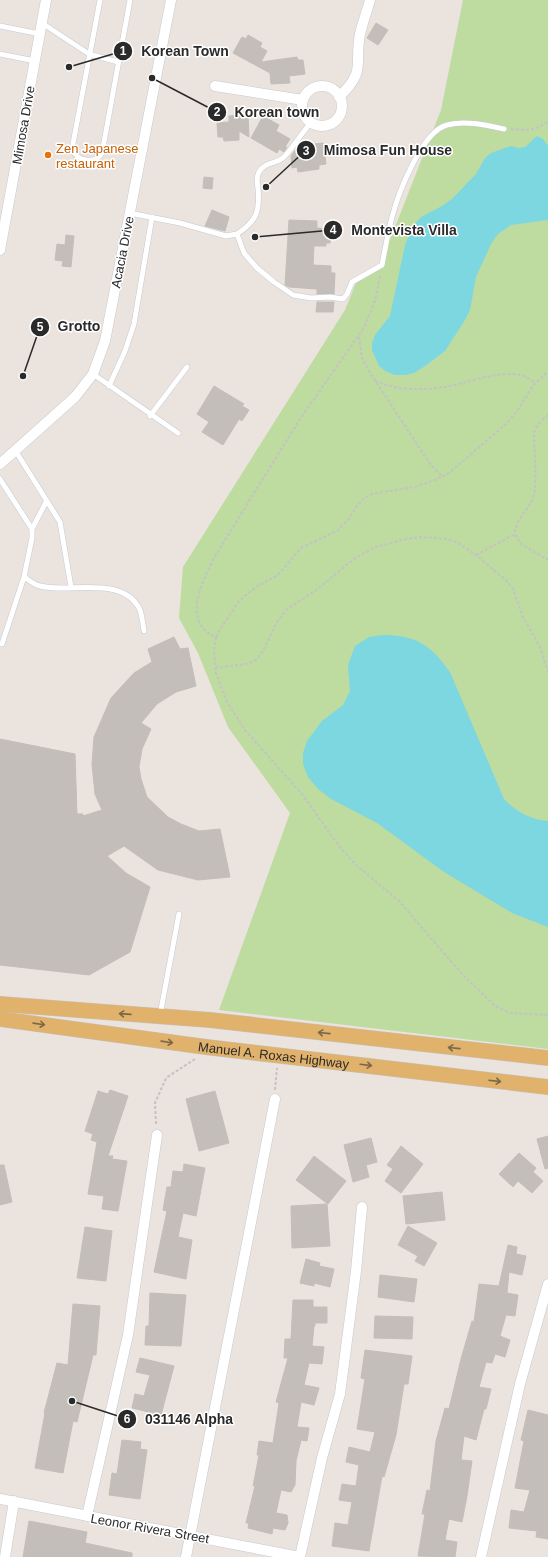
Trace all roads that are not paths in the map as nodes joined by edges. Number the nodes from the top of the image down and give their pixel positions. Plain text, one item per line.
1 (46, 0) edge
2 (100, 0) edge
3 (130, 0) edge
4 (171, 0) edge
5 (370, 0) edge
6 (42, 23) junction
7 (0, 26) edge
8 (40, 34) junction
9 (0, 54) edge
10 (89, 54) junction
11 (35, 61) junction
12 (118, 62) junction
13 (215, 86) dead end
14 (340, 97) junction
15 (303, 100) junction
16 (311, 123) junction
17 (504, 129) road end
18 (5, 199) edge
19 (129, 213) junction
20 (152, 217) junction
21 (237, 234) junction
22 (0, 250) edge
23 (187, 367) dead end
24 (94, 374) junction
25 (109, 386) junction
26 (150, 416) junction
27 (178, 434) dead end
28 (15, 450) junction
29 (0, 464) edge
30 (0, 479) edge
31 (46, 502) junction
32 (32, 529) junction
33 (24, 577) junction
34 (71, 587) junction
35 (144, 631) dead end
36 (2, 644) dead end
37 (179, 914) dead end
38 (0, 1004) edge
39 (160, 1016) junction
40 (0, 1019) edge
41 (548, 1058) edge
42 (548, 1087) edge
43 (275, 1099) road end
44 (157, 1136) road end
45 (362, 1207) dead end
46 (548, 1284) edge
47 (0, 1498) edge
48 (14, 1501) junction
49 (87, 1516) junction
50 (190, 1535) junction
51 (5, 1557) edge
52 (186, 1557) edge
53 (300, 1557) edge
54 (481, 1557) edge

1 - 6 street, Mimosa Drive
2 - 10 lane
3 - 12 lane
4 - 19 street, Acacia Drive
5 - 14 street
6 - 8 street, Mimosa Drive
6 - 10 lane
7 - 8 lane
8 - 11 street, Mimosa Drive
9 - 11 lane
10 - 12 lane
10 - 12 lane
11 - 18 street, Mimosa Drive
13 - 15 street
14 - 15 street
14 - 16 street
15 - 16 street
16 - 21 lane
17 - 21 lane
18 - 22 street, Mimosa Drive
19 - 20 lane
19 - 24 street, Acacia Drive
20 - 21 lane
20 - 25 lane
23 - 26 lane
24 - 25 lane
24 - 28 street, Acacia Drive
25 - 26 lane
26 - 27 lane
28 - 29 street, Acacia Drive
28 - 31 lane
30 - 32 lane
31 - 32 lane
31 - 34 lane
32 - 33 lane
33 - 34 lane
33 - 36 lane
34 - 35 lane
37 - 39 lane
39 -> 38 main road, Manuel A. Roxas Highway
41 -> 39 main road, Manuel A. Roxas Highway
40 -> 42 main road, Manuel A. Roxas Highway
43 - 50 street
44 - 49 street
45 - 53 street
46 - 54 street
47 - 48 street, Leonor Rivera Street
48 - 49 street, Leonor Rivera Street
48 - 51 street
49 - 50 street, Leonor Rivera Street
50 - 52 street
50 - 53 street, Leonor Rivera Street

